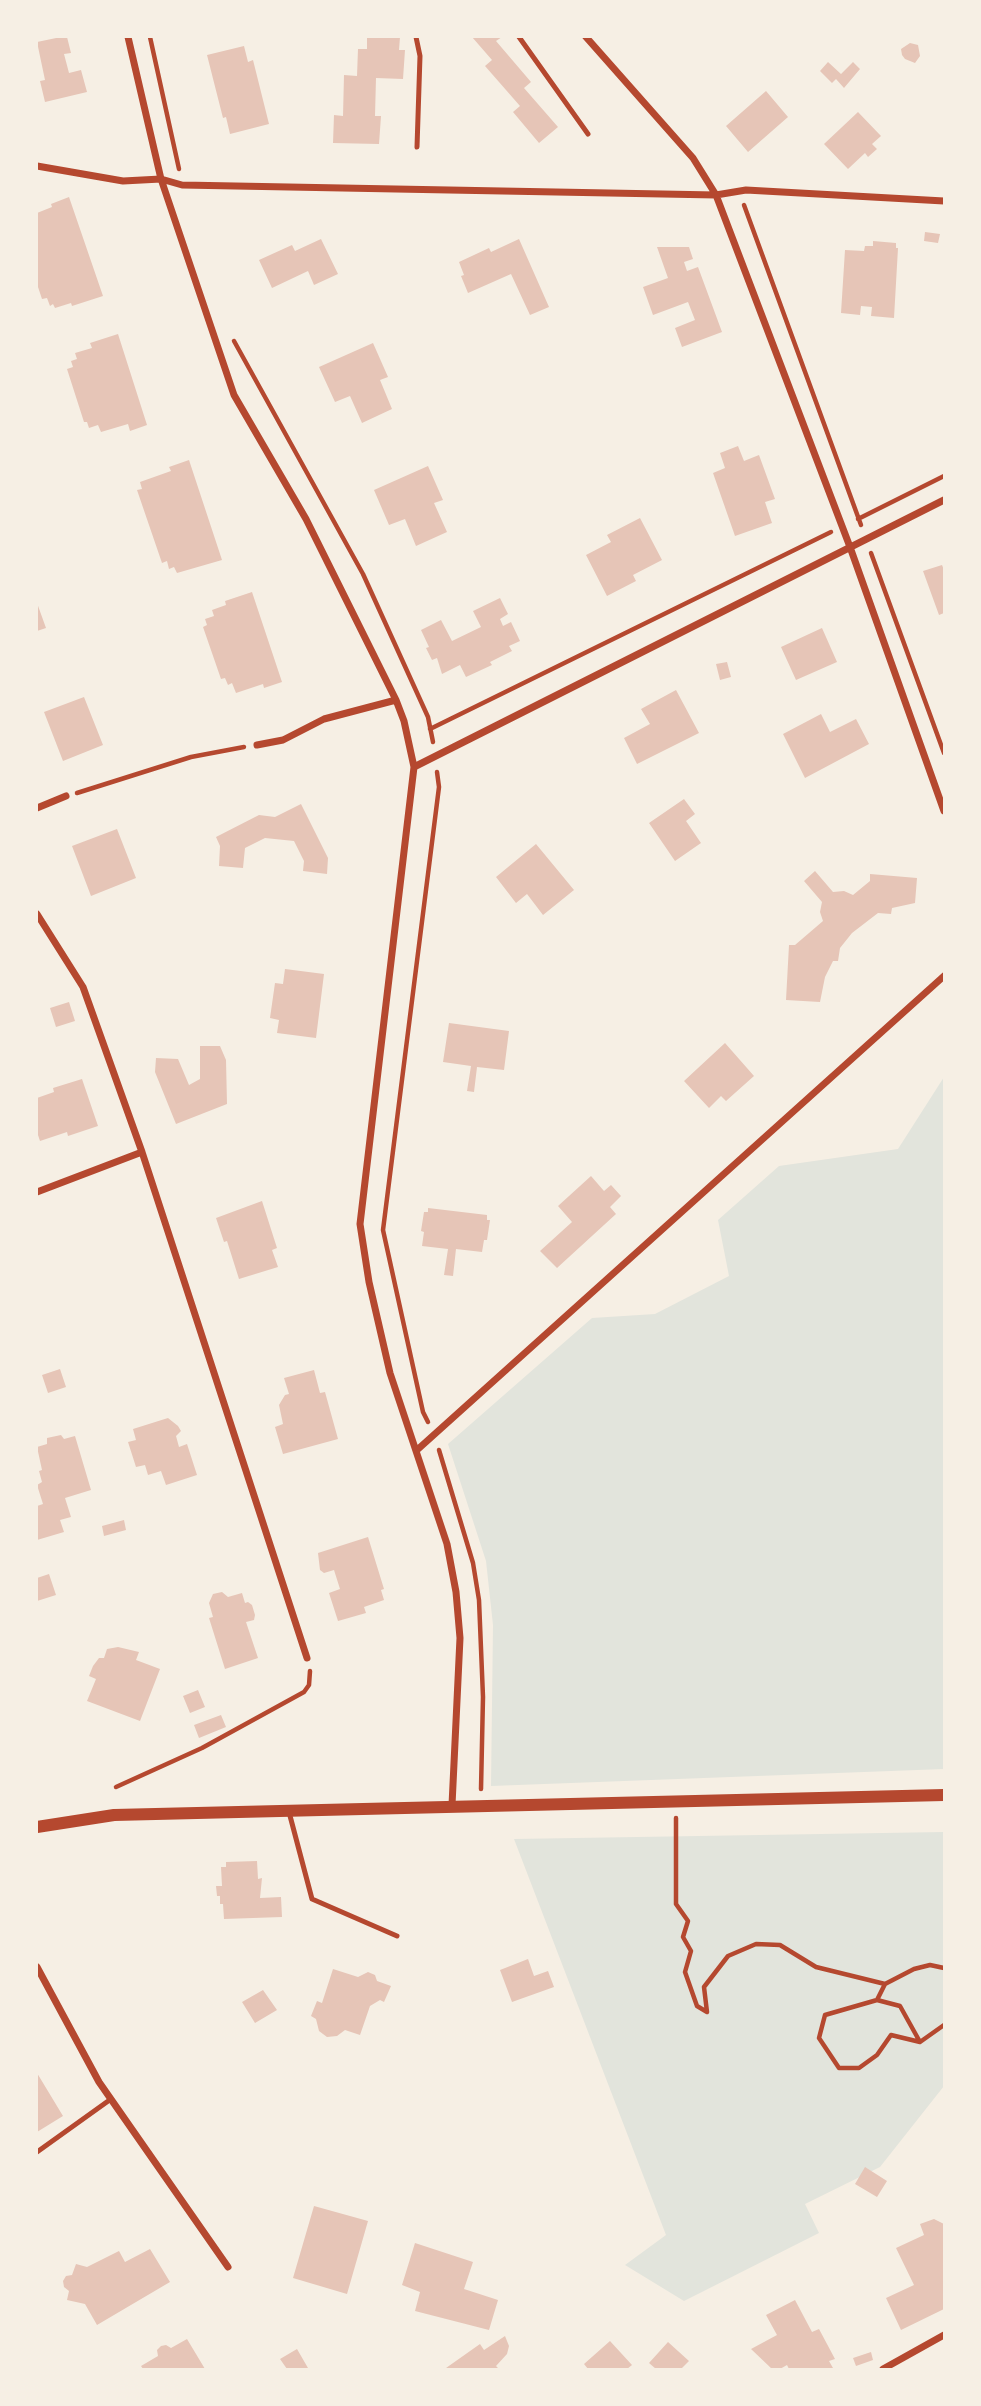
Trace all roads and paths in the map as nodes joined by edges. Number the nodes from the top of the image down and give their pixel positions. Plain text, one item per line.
1 (128, 37) edge
2 (150, 37) edge
3 (416, 37) edge
4 (520, 37) edge
5 (586, 37) edge
6 (588, 134) dead end
7 (417, 147) dead end
8 (37, 166) edge
9 (161, 179) junction
10 (182, 185) junction
11 (739, 191) junction
12 (716, 195) junction
13 (944, 201) edge
14 (944, 476) edge
15 (944, 500) edge
16 (859, 518) junction
17 (843, 526) junction
18 (866, 539) junction
19 (850, 547) junction
20 (396, 700) junction
21 (430, 729) dead end
22 (257, 745) joint
23 (944, 753) edge
24 (414, 766) junction
25 (66, 796) joint
26 (37, 808) edge
27 (944, 811) edge
28 (37, 914) edge
29 (944, 976) edge
30 (142, 1152) junction
31 (37, 1192) edge
32 (416, 1450) junction
33 (307, 1658) joint
34 (116, 1787) dead end
35 (944, 1795) edge
36 (452, 1805) junction
37 (289, 1809) junction
38 (676, 1817) dead end
39 (37, 1827) edge
40 (397, 1936) dead end
41 (37, 1967) edge
42 (944, 1968) edge
43 (885, 1984) junction
44 (877, 2000) junction
45 (944, 2025) edge
46 (919, 2042) junction
47 (111, 2099) junction
48 (37, 2152) edge
49 (228, 2267) dead end
50 (944, 2335) edge
51 (883, 2369) edge

1 - 9 street
2 - 10 path
3 - 7 lane
4 - 6 lane
5 - 12 street
8 - 9 street
9 - 10 street
9 - 20 street
10 - 12 street
11 - 12 street
11 - 13 street
11 - 16 path
12 - 17 street
14 - 16 path
15 - 18 street
16 - 17 path
16 - 18 path
17 - 19 street
17 - 21 path
18 - 19 street
18 - 23 path
19 - 24 street
19 - 27 street
20 - 22 street
20 - 24 street
22 - 25 path
24 - 32 street
25 - 26 street
28 - 30 street
29 - 32 street
30 - 31 street
30 - 33 street
32 - 36 street
33 - 34 path
35 - 36 street
36 - 37 street
37 - 39 street
37 - 40 lane
38 - 43 path
41 - 47 street
42 - 43 path
43 - 44 path
44 - 46 path
44 - 46 path
45 - 46 path
47 - 48 lane
47 - 49 street
50 - 51 street

